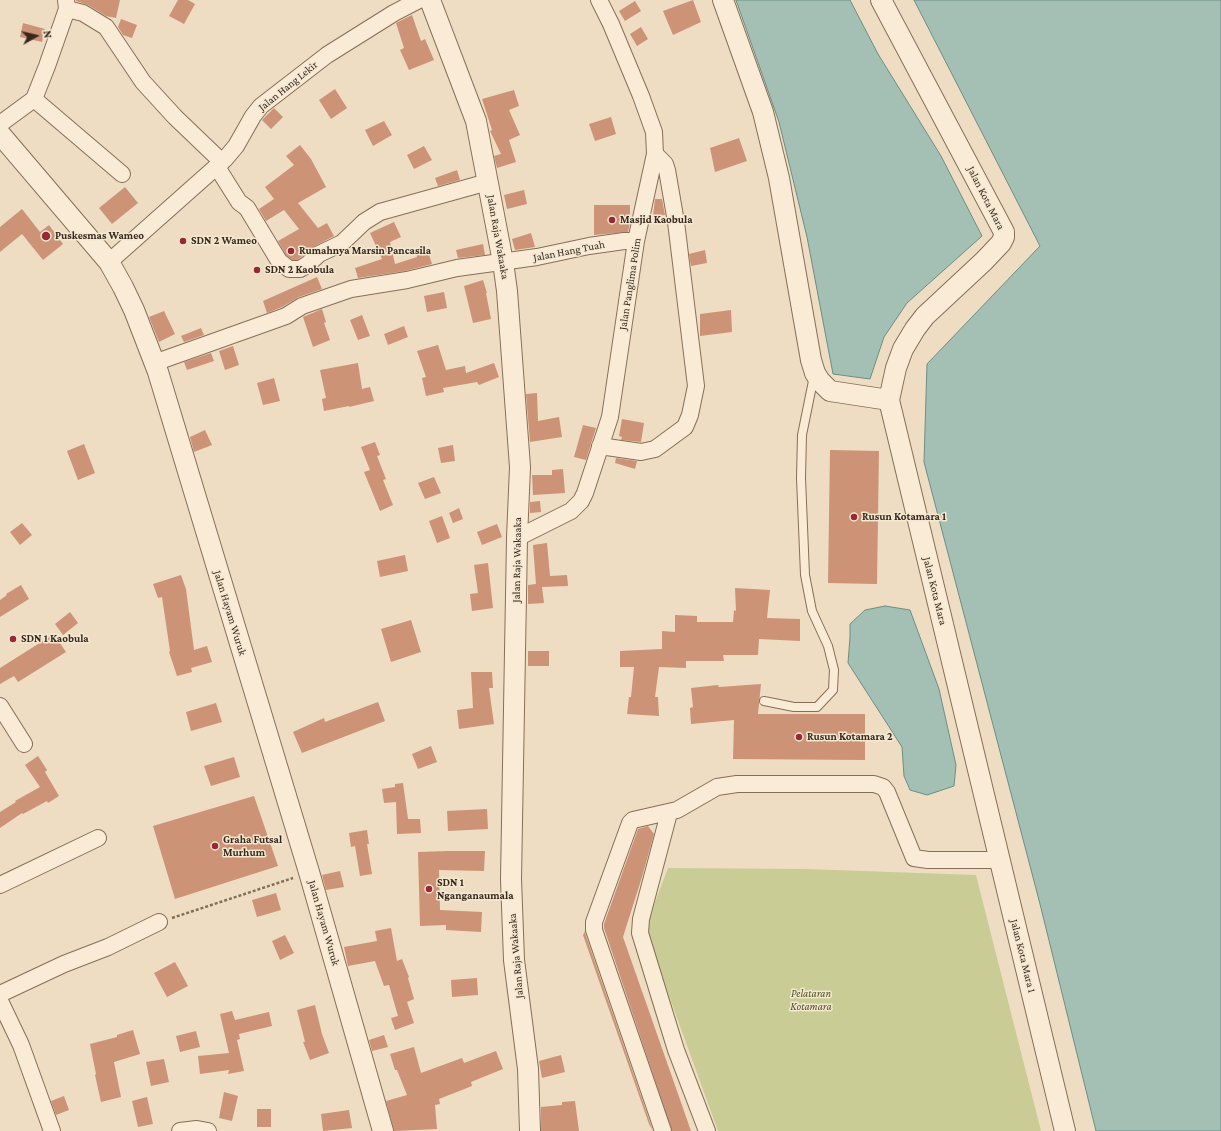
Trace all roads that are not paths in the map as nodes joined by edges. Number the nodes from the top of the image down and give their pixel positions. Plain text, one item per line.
1 (419, 0) edge
2 (430, 0) edge
3 (599, 0) edge
4 (723, 0) edge
5 (881, 0) edge
6 (66, 4) edge
7 (34, 99) junction
8 (0, 124) edge
9 (0, 134) edge
10 (655, 154) junction
11 (219, 164) junction
12 (122, 174) dead end
13 (488, 182) junction
14 (636, 241) junction
15 (109, 262) junction
16 (503, 262) junction
17 (154, 363) junction
18 (815, 373) junction
19 (889, 400) junction
20 (600, 446) junction
21 (517, 538) junction
22 (764, 701) dead end
23 (0, 706) edge
24 (24, 744) dead end
25 (981, 782) joint
26 (669, 813) junction
27 (98, 838) dead end
28 (1000, 860) junction
29 (0, 885) edge
30 (158, 922) road end
31 (0, 994) edge
32 (0, 1001) edge
33 (52, 1131) edge
34 (180, 1131) edge
35 (208, 1131) edge
36 (383, 1131) edge
37 (530, 1131) edge
38 (663, 1131) edge
39 (707, 1131) edge
40 (1065, 1131) edge

1 - 11 street, Jalan Hang Lekir
2 - 13 street, Jalan Raja Wakaaka
3 - 10 street, Jalan Panglima Polim
4 - 18 street
5 - 19 street, Jalan Kota Mara
6 - 7 street
6 - 11 street
7 - 8 street
7 - 12 street
9 - 15 street, Jalan Hayam Wuruk
10 - 14 street, Jalan Panglima Polim
10 - 20 street
11 - 13 street
11 - 15 street, Jalan Hang Lekir
13 - 16 street, Jalan Raja Wakaaka
14 - 16 street, Jalan Hang Tuah
14 - 20 street, Jalan Panglima Polim
15 - 17 street, Jalan Hayam Wuruk
16 - 17 street, Jalan Hang Tuah
16 - 21 street, Jalan Raja Wakaaka
17 - 36 street, Jalan Hayam Wuruk
18 - 19 street
18 - 22 lane
19 - 25 street, Jalan Kota Mara
20 - 21 street, Jalan Panglima Polim
21 - 37 street, Jalan Raja Wakaaka
23 - 24 street
25 - 28 street, Jalan Kota Mara 1
26 - 28 street
26 - 38 street
26 - 39 street
27 - 29 street
28 - 40 street, Jalan Kota Mara 1
30 - 31 street
32 - 33 street
34 - 35 street

